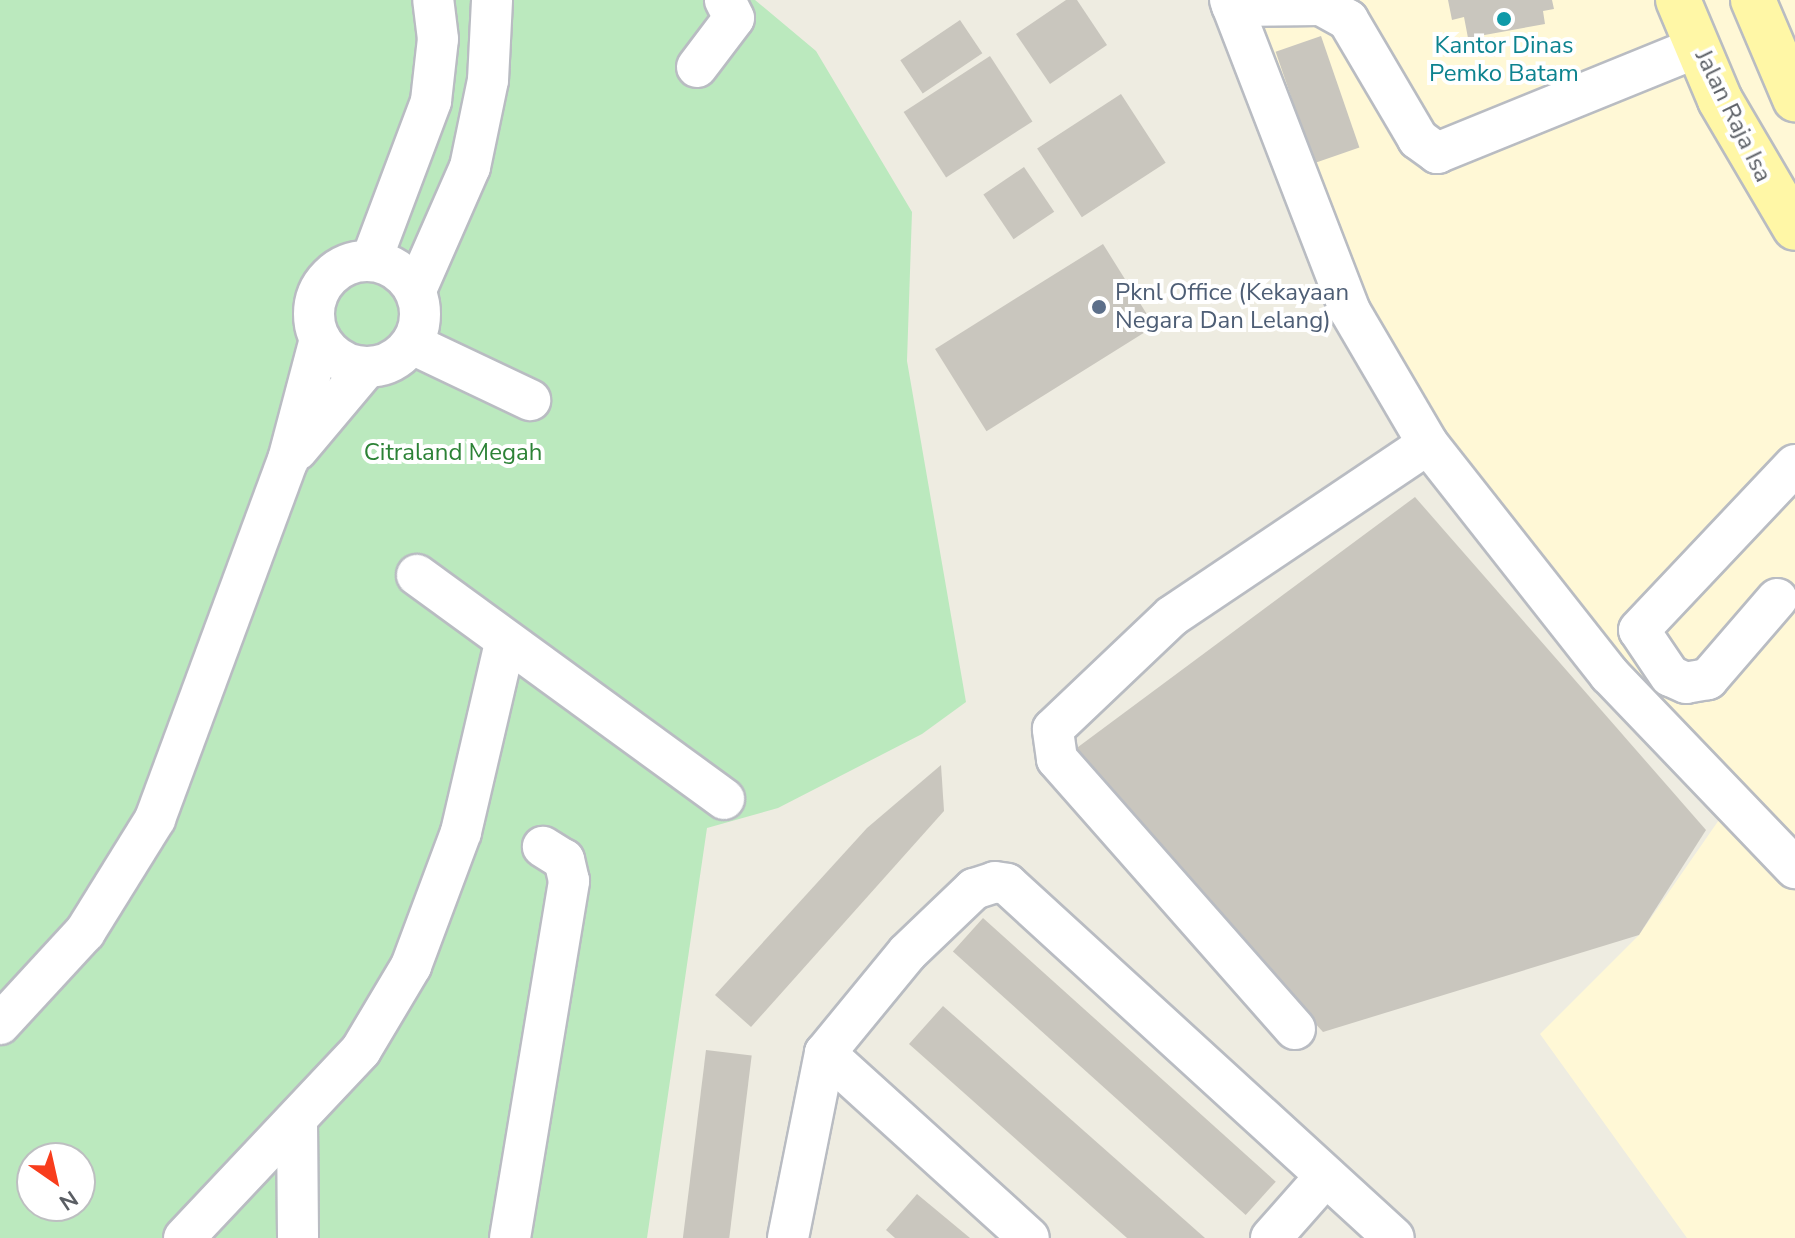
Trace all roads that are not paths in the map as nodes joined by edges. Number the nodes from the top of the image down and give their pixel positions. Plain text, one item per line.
1 (433, 0) edge
2 (492, 0) edge
3 (725, 0) edge
4 (1678, 0) edge
5 (1753, 0) edge
6 (1231, 3) edge
7 (1785, 43) edge
8 (1698, 47) junction
9 (697, 67) dead end
10 (1795, 99) edge
11 (1795, 228) edge
12 (371, 261) junction
13 (416, 290) junction
14 (320, 339) junction
15 (412, 344) junction
16 (366, 368) junction
17 (530, 400) dead end
18 (1428, 444) junction
19 (288, 460) junction
20 (1795, 465) edge
21 (417, 575) dead end
22 (1777, 599) dead end
23 (505, 643) junction
24 (724, 799) dead end
25 (543, 847) dead end
26 (1795, 868) edge
27 (0, 1024) edge
28 (1295, 1029) dead end
29 (825, 1053) junction
30 (297, 1121) junction
31 (1324, 1178) junction
32 (184, 1238) edge
33 (298, 1238) edge
34 (510, 1238) edge
35 (788, 1238) edge
36 (1029, 1238) edge
37 (1271, 1238) edge
38 (1394, 1238) edge

1 - 12 street
2 - 13 street
3 - 9 street
4 - 8 main road, Jalan Raja Isa
5 - 7 main road
6 - 8 street
6 - 18 street
7 - 10 main road
8 - 11 main road, Jalan Raja Isa
12 - 13 street
12 - 14 street
13 - 15 street
14 - 16 street
14 - 19 street
15 - 16 street
15 - 17 street
16 - 19 street
18 - 26 street
18 - 28 street
19 - 27 street
20 - 22 street
21 - 23 street
23 - 24 street
23 - 30 street
25 - 34 street
29 - 31 street
29 - 35 street
29 - 36 street
30 - 32 street
30 - 33 street
31 - 37 street
31 - 38 street

